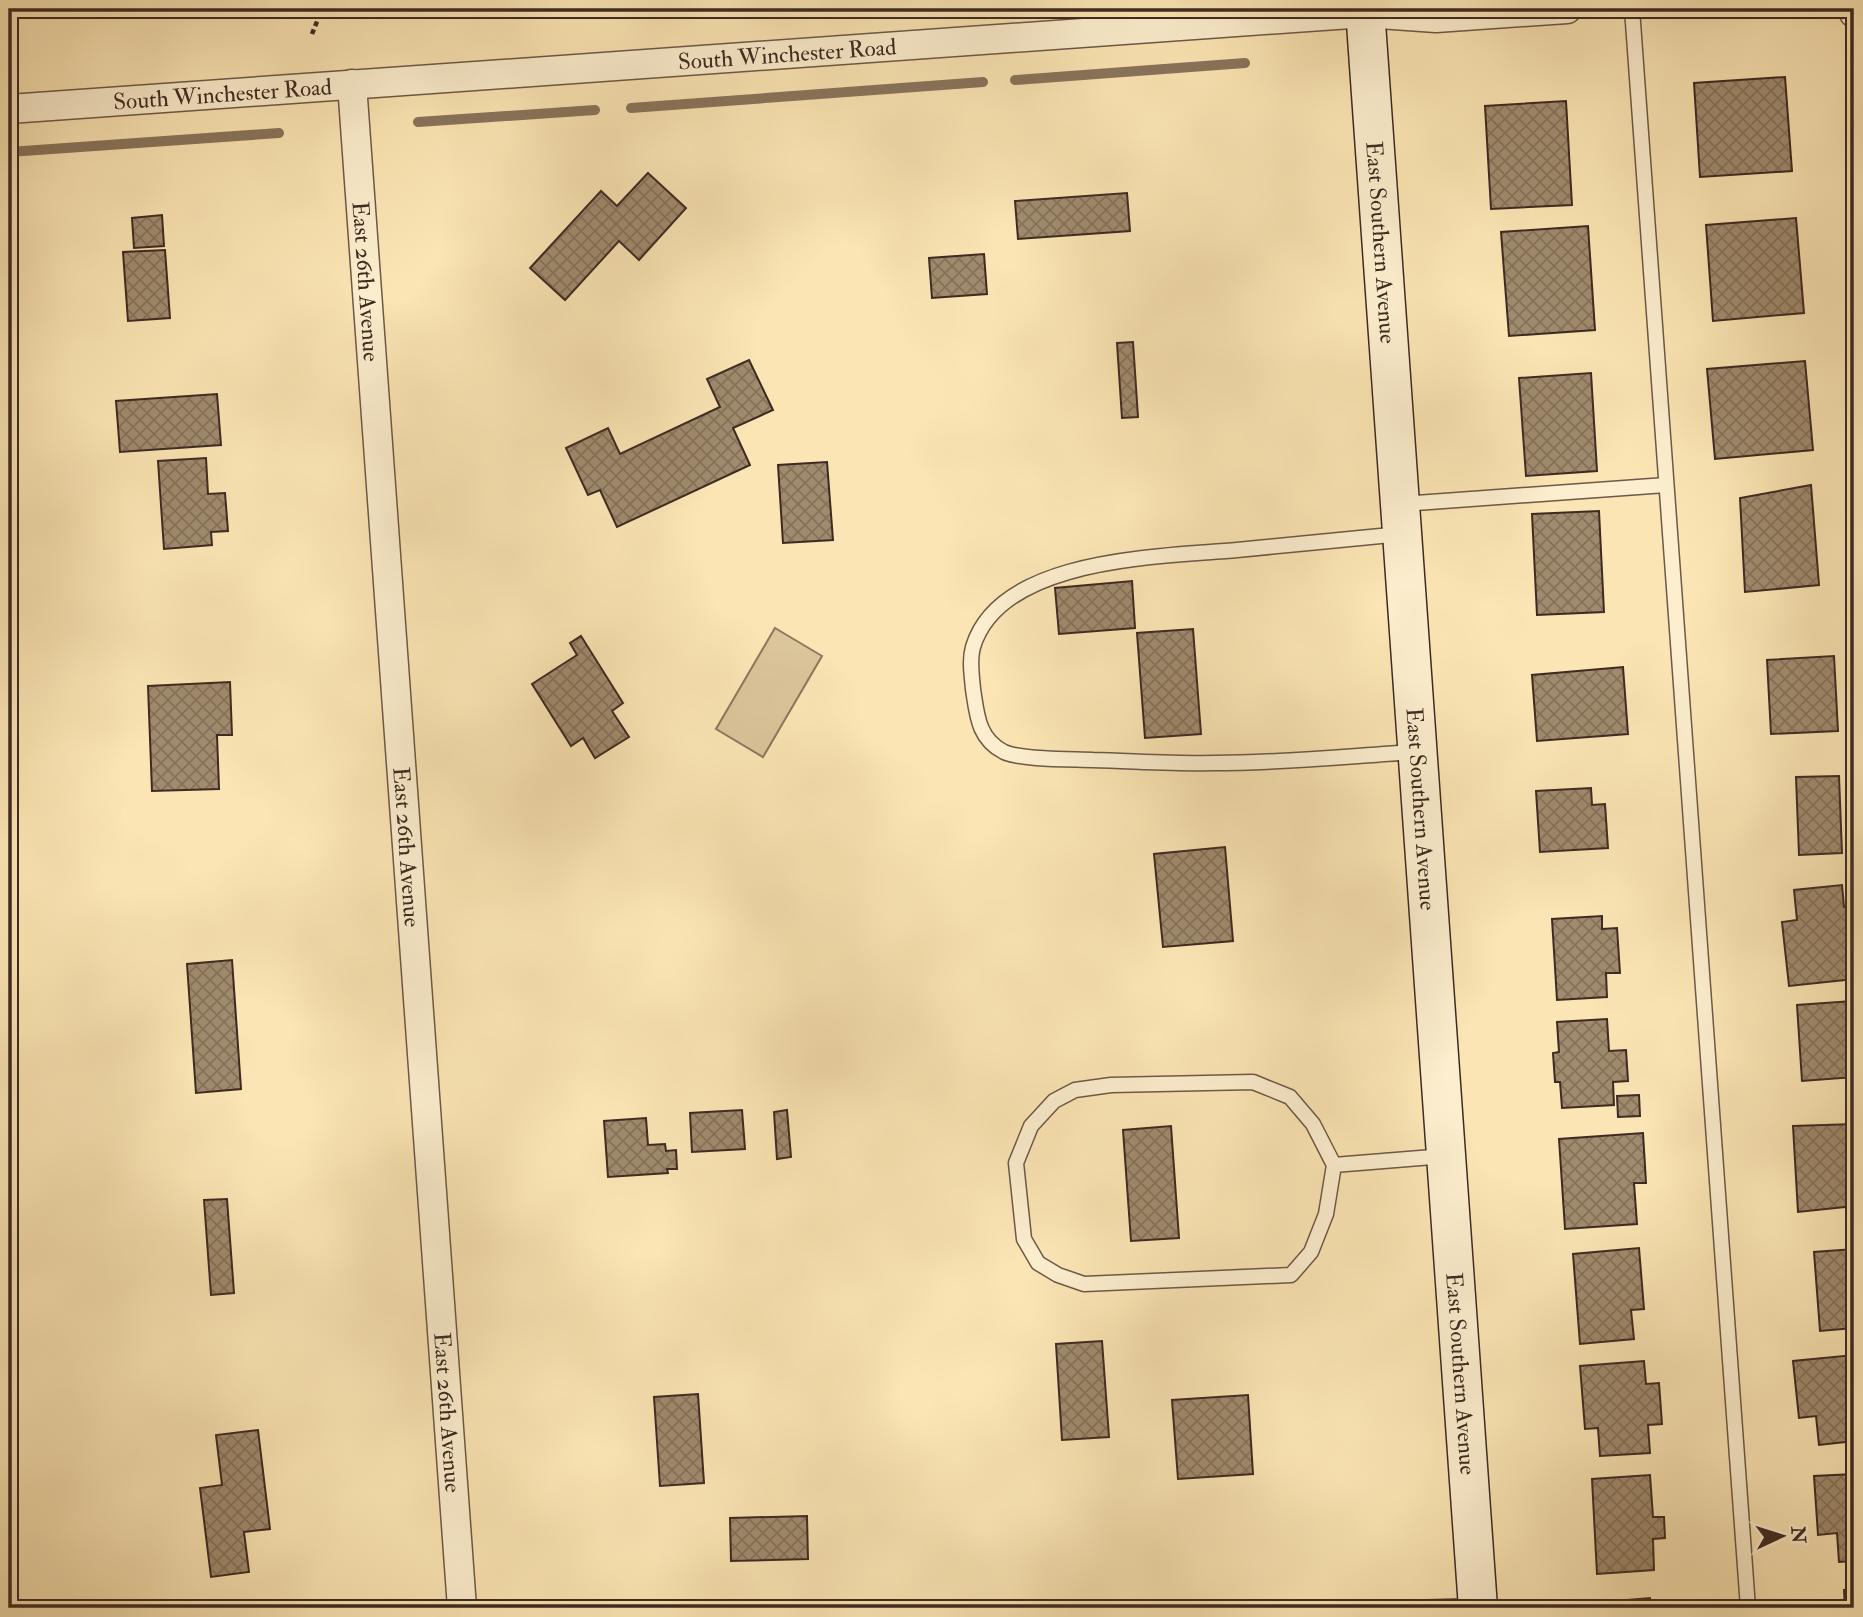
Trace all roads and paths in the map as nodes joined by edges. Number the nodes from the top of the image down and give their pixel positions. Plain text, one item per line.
1 (322, 9) edge
2 (1567, 9) edge
3 (1632, 9) edge
4 (1365, 11) edge
5 (313, 34) dead end
6 (352, 84) junction
7 (9, 109) edge
8 (1666, 485) junction
9 (1401, 519) junction
10 (1417, 752) junction
11 (1446, 1156) junction
12 (1334, 1165) junction
13 (1478, 1607) edge
14 (462, 1608) edge
15 (1409, 1608) edge
16 (1748, 1608) edge

1 - 5 path
2 - 4 street, South Winchester Road
3 - 8 lane
4 - 6 street, South Winchester Road
4 - 9 main road, East Southern Avenue
6 - 7 street, South Winchester Road
6 - 14 street, East 26th Avenue
8 - 9 lane
8 - 16 lane
9 - 10 main road, East Southern Avenue
9 - 10 lane
10 - 11 main road, East Southern Avenue
11 - 12 lane
11 - 13 main road, East Southern Avenue
12 - 12 lane
13 - 15 lane

